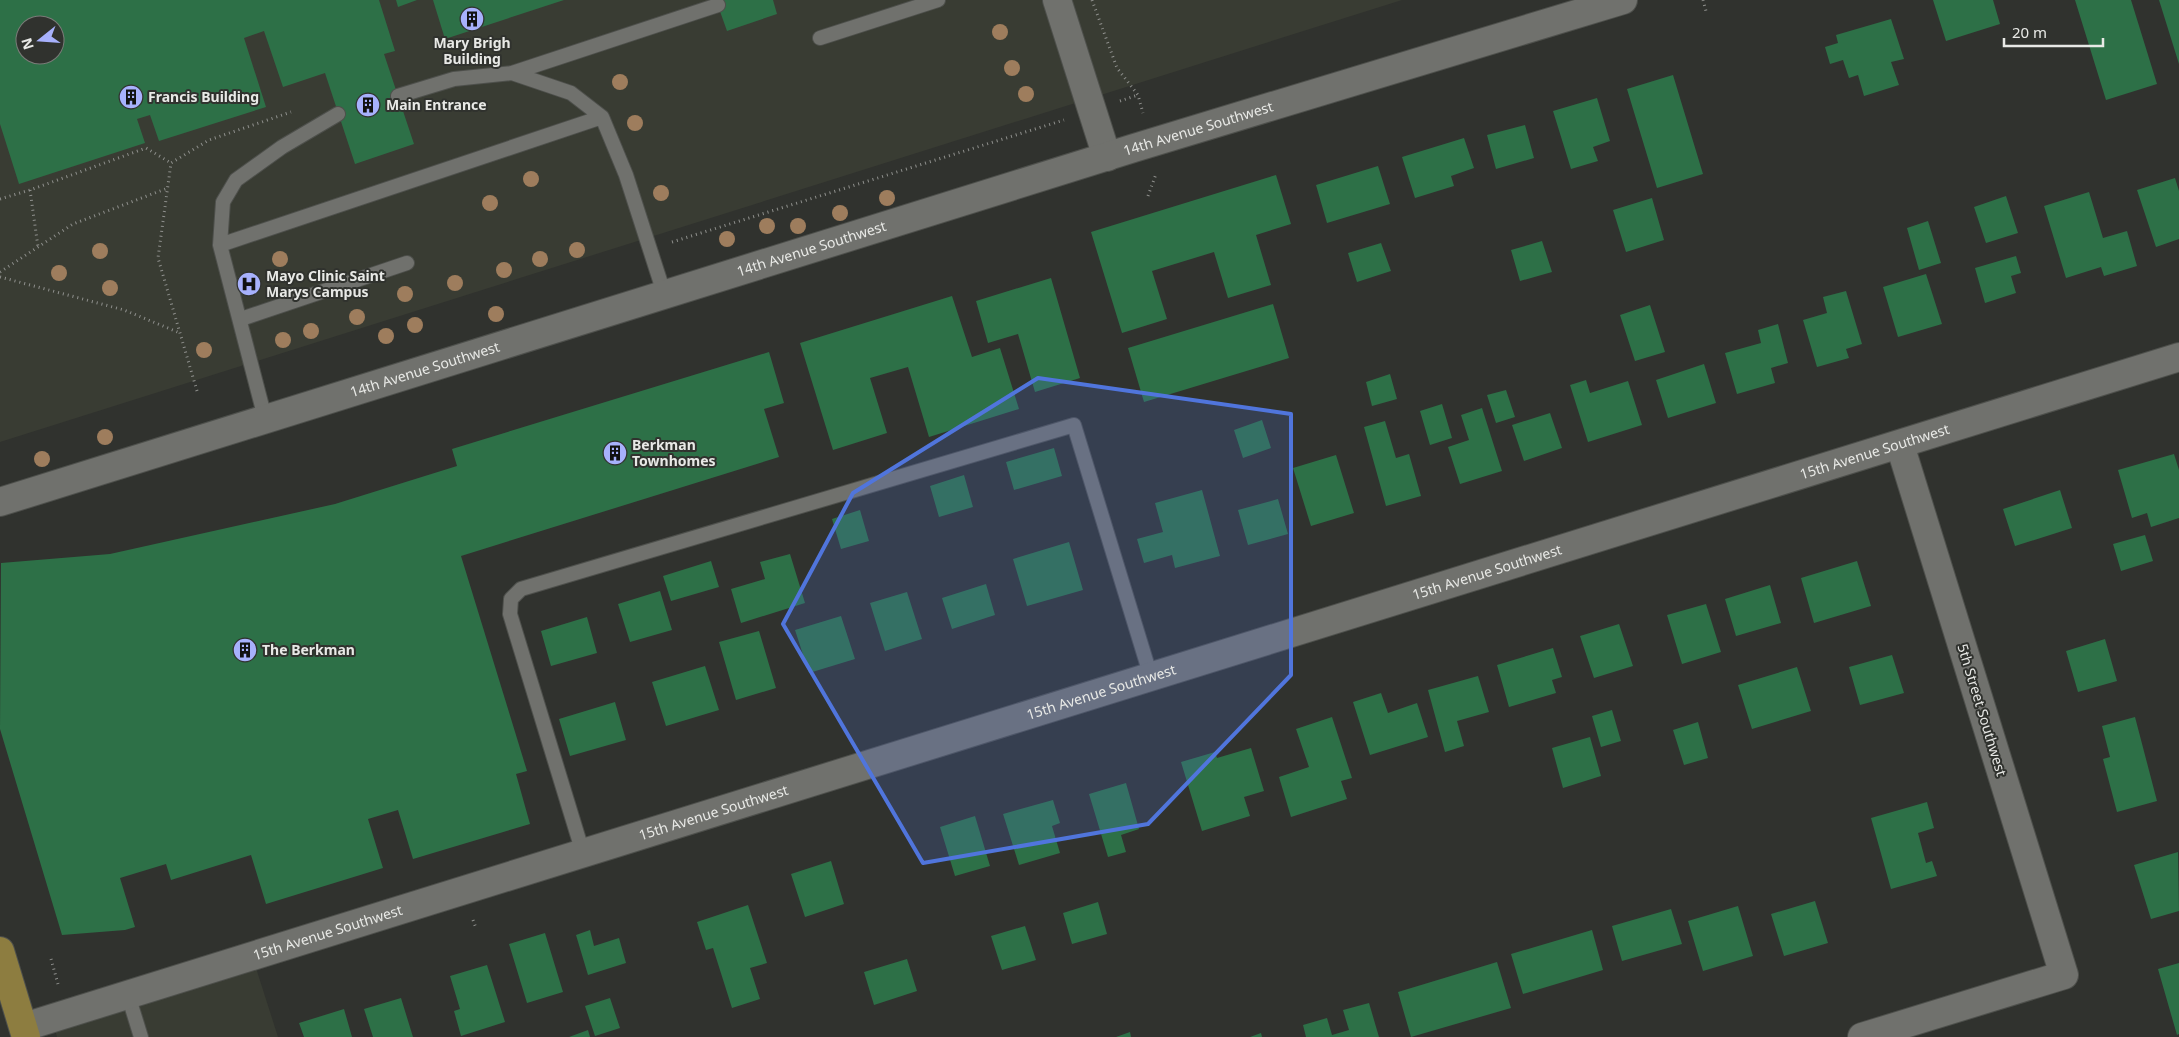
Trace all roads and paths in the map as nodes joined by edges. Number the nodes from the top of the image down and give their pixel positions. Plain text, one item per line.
1 (938, 0) edge
2 (1057, 0) edge
3 (1092, 0) edge
4 (1624, 0) edge
5 (1703, 0) edge
6 (718, 5) dead end
7 (1706, 11) dead end
8 (820, 38) dead end
9 (512, 73) junction
10 (1138, 95) dead end
11 (398, 96) dead end
12 (291, 112) dead end
13 (338, 114) dead end
14 (602, 117) junction
15 (1055, 122) dead end
16 (1107, 156) junction
17 (171, 163) junction
18 (168, 188) junction
19 (30, 190) junction
20 (0, 199) edge
21 (220, 245) junction
22 (38, 247) junction
23 (650, 249) junction
24 (408, 264) dead end
25 (0, 272) edge
26 (0, 277) edge
27 (664, 293) junction
28 (241, 319) junction
29 (180, 333) junction
30 (2179, 358) edge
31 (197, 391) dead end
32 (265, 418) junction
33 (1900, 445) junction
34 (0, 502) edge
35 (1151, 677) junction
36 (583, 854) junction
37 (0, 951) edge
38 (128, 995) junction
39 (25, 1032) edge
40 (142, 1037) edge
41 (1862, 1037) edge

1 - 8 lane
2 - 16 street
3 - 10 path
4 - 16 street, 14th Avenue Southwest
5 - 7 path
6 - 9 lane
9 - 11 lane
9 - 14 lane
12 - 17 path
13 - 21 lane
14 - 21 lane
14 - 23 lane
15 - 23 path
16 - 27 street, 14th Avenue Southwest
17 - 18 path
17 - 19 path
18 - 22 path
18 - 29 path
19 - 20 path
19 - 22 path
21 - 28 lane
22 - 25 path
23 - 27 lane
24 - 28 lane
26 - 29 path
27 - 32 street, 14th Avenue Southwest
28 - 32 lane
29 - 31 path
30 - 33 street, 15th Avenue Southwest
32 - 34 street, 14th Avenue Southwest
33 - 35 street, 15th Avenue Southwest
33 - 41 street, 5th Street Southwest
35 - 36 street, 15th Avenue Southwest
35 - 36 lane
36 - 38 street, 15th Avenue Southwest
37 - 39 main road
38 - 39 street, 15th Avenue Southwest
38 - 40 lane

